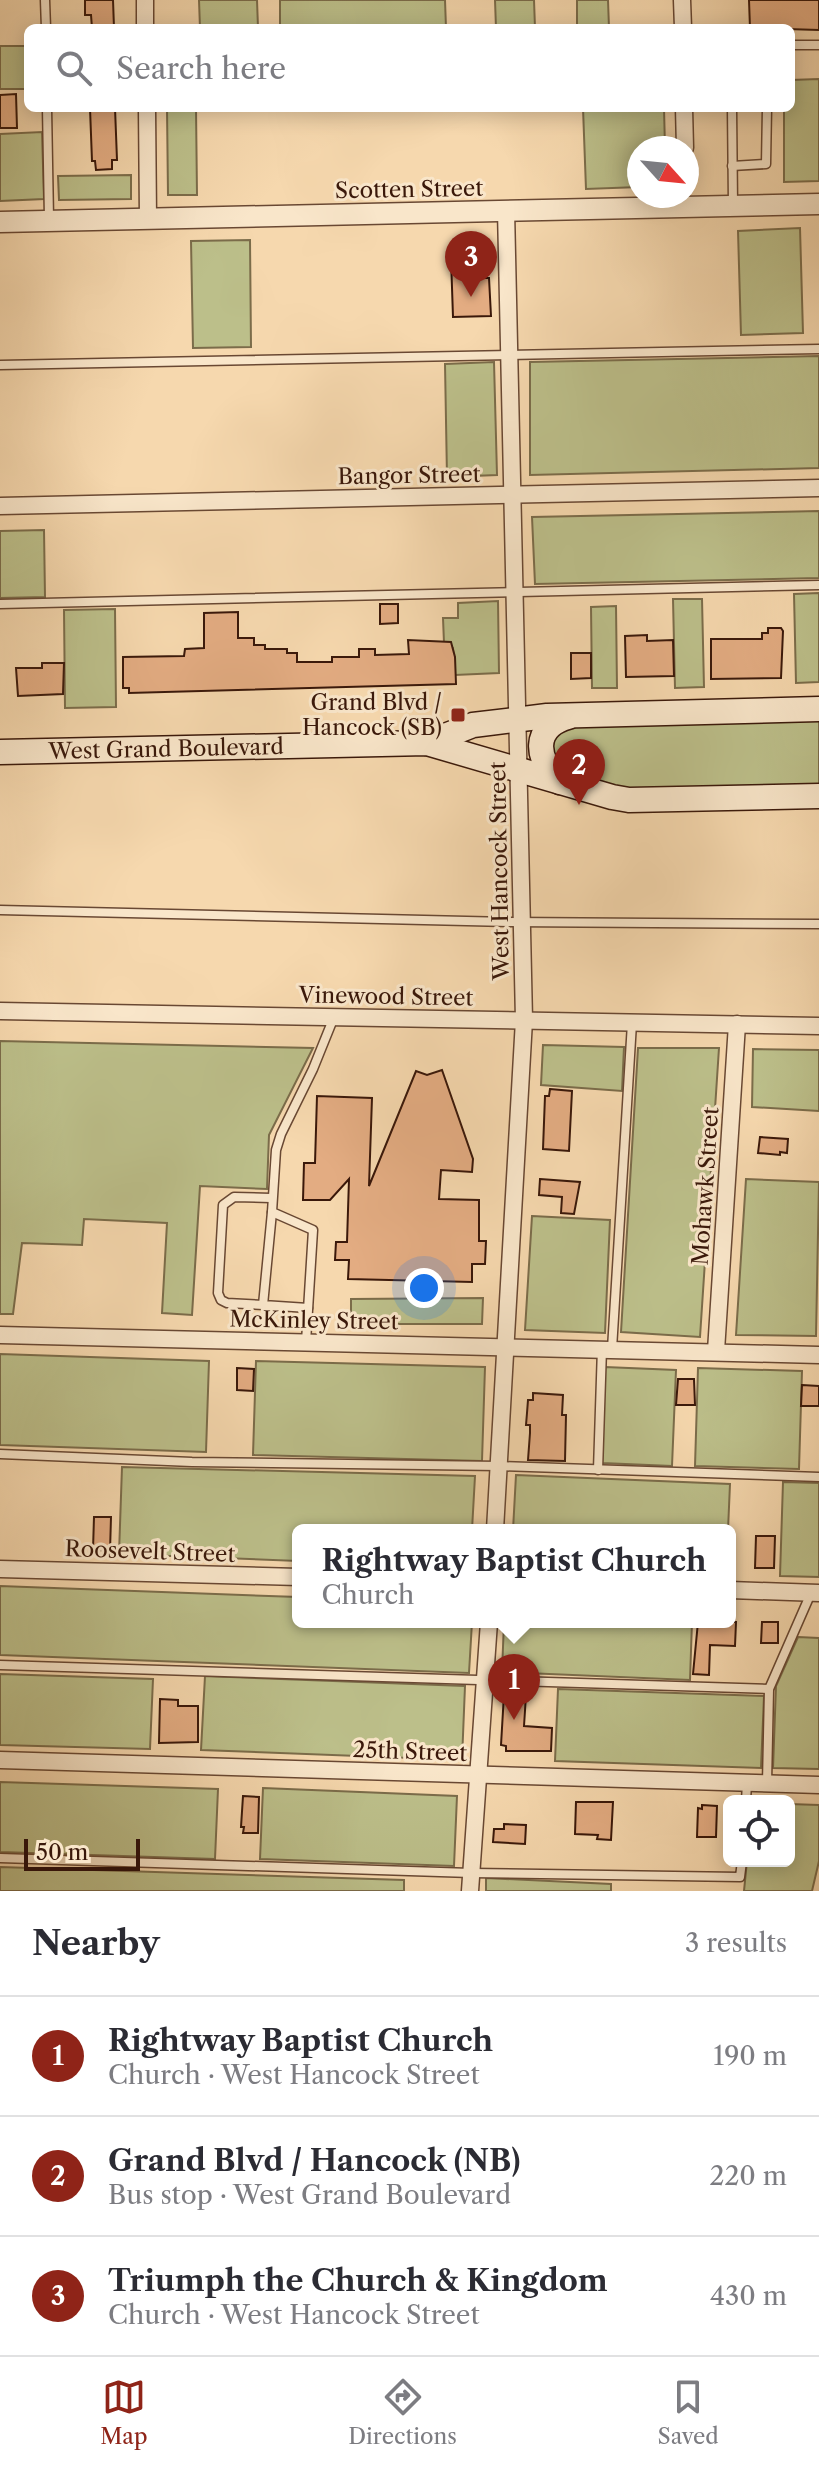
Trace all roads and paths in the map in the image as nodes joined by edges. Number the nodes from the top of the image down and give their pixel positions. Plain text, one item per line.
1 (45, 0) edge
2 (145, 0) edge
3 (682, 0) edge
4 (46, 24) edge
5 (145, 24) edge
6 (683, 24) edge
7 (795, 45) edge
8 (819, 45) edge
9 (47, 112) edge
10 (147, 112) edge
11 (684, 112) edge
12 (732, 112) edge
13 (767, 112) edge
14 (685, 136) edge
15 (732, 166) junction
16 (699, 202) edge
17 (627, 204) edge
18 (819, 204) edge
19 (733, 205) junction
20 (506, 210) junction
21 (148, 219) junction
22 (49, 221) junction
23 (0, 222) edge
24 (819, 349) edge
25 (509, 354) junction
26 (0, 365) edge
27 (819, 488) edge
28 (512, 495) junction
29 (0, 506) edge
30 (819, 585) edge
31 (515, 592) junction
32 (0, 604) edge
33 (819, 709) edge
34 (578, 715) junction
35 (517, 720) junction
36 (427, 743) junction
37 (0, 752) edge
38 (518, 770) junction
39 (560, 782) junction
40 (819, 796) edge
41 (0, 910) edge
42 (522, 923) junction
43 (819, 924) edge
44 (0, 1011) edge
45 (334, 1016) junction
46 (524, 1020) junction
47 (632, 1022) junction
48 (737, 1024) junction
49 (819, 1026) edge
50 (271, 1198) junction
51 (272, 1212) junction
52 (263, 1305) junction
53 (308, 1308) junction
54 (0, 1335) edge
55 (306, 1342) junction
56 (506, 1346) junction
57 (607, 1349) junction
58 (716, 1351) junction
59 (819, 1355) edge
60 (0, 1454) edge
61 (499, 1466) junction
62 (598, 1470) junction
63 (819, 1477) edge
64 (495, 1524) edge
65 (0, 1569) edge
66 (292, 1577) edge
67 (736, 1590) edge
68 (815, 1593) edge
69 (489, 1628) edge
70 (0, 1665) edge
71 (485, 1679) junction
72 (769, 1689) junction
73 (0, 1760) edge
74 (477, 1775) junction
75 (748, 1782) junction
76 (767, 1783) junction
77 (819, 1785) edge
78 (747, 1795) edge
79 (0, 1858) edge
80 (741, 1867) edge
81 (471, 1873) junction
82 (470, 1891) edge

1 - 4 lane
2 - 5 street
3 - 6 street
7 - 8 lane
9 - 22 lane
10 - 21 street
11 - 14 street
12 - 15 lane
13 - 15 lane
15 - 19 lane
16 - 19 street, Scotten Street
17 - 20 street, Scotten Street
18 - 19 street, Scotten Street
20 - 21 street, Scotten Street
20 - 25 street, West Hancock Street
21 - 22 street, Scotten Street
22 - 23 street, Scotten Street
24 - 25 lane
25 - 26 lane
25 - 28 street, West Hancock Street
27 - 28 street, Bangor Street
28 - 29 street, Bangor Street
28 - 31 street, West Hancock Street
30 - 31 lane
31 - 32 lane
31 - 35 street, West Hancock Street
33 - 34 main road, West Grand Boulevard
34 - 35 main road, West Grand Boulevard
34 - 39 main road
35 - 36 main road, West Grand Boulevard
35 - 38 street, West Hancock Street
36 - 37 main road, West Grand Boulevard
36 - 38 main road, West Grand Boulevard
38 - 39 main road, West Grand Boulevard
38 - 42 street, West Hancock Street
39 - 40 main road, West Grand Boulevard
41 - 42 lane
42 - 43 lane
42 - 46 street, West Hancock Street
44 - 45 street, Vinewood Street
45 - 46 street, Vinewood Street
45 - 50 lane
46 - 47 street, Vinewood Street
46 - 56 street, West Hancock Street
47 - 48 street, Vinewood Street
47 - 57 lane
48 - 49 street, Vinewood Street
48 - 58 street, Mohawk Street
50 - 51 lane
50 - 52 lane
51 - 52 lane
51 - 53 lane
52 - 53 lane
53 - 55 lane
54 - 55 street, McKinley Street
55 - 56 street, McKinley Street
56 - 57 street, McKinley Street
56 - 61 street, West Hancock Street
57 - 58 street, McKinley Street
57 - 62 lane
58 - 59 street, McKinley Street
60 - 61 lane
61 - 62 lane
61 - 64 street, West Hancock Street
62 - 63 lane
65 - 66 street, Roosevelt Street
67 - 68 street
68 - 72 lane
69 - 71 street
70 - 71 lane
71 - 72 lane
71 - 74 street
72 - 76 lane
73 - 74 street, 25th Street
74 - 75 street, 25th Street
74 - 81 street
75 - 76 street, 25th Street
75 - 78 lane
76 - 77 street, 25th Street
79 - 81 lane
80 - 81 lane
81 - 82 street

